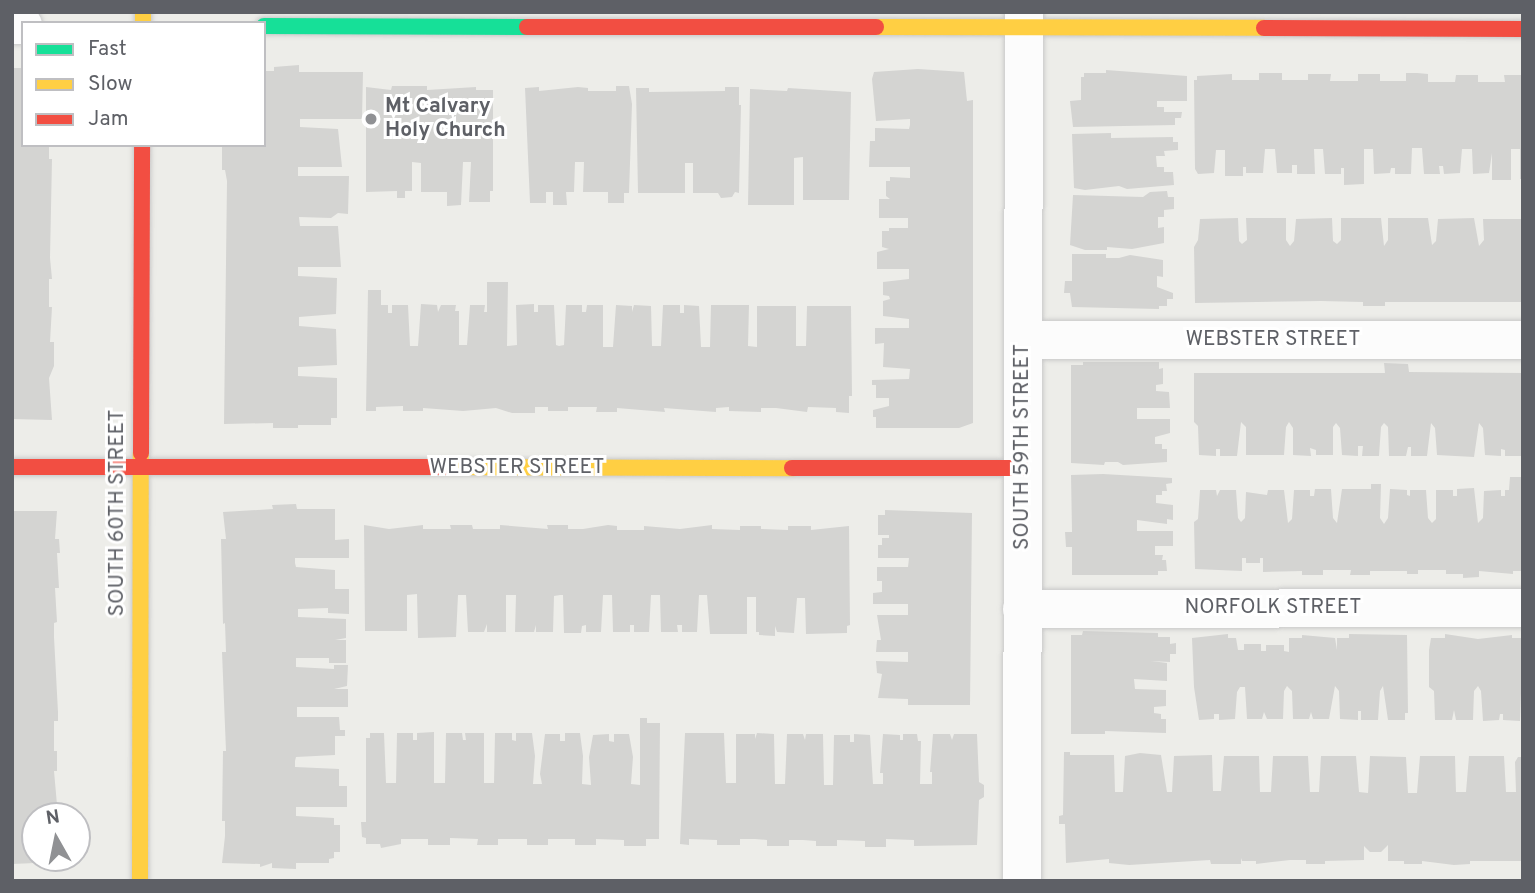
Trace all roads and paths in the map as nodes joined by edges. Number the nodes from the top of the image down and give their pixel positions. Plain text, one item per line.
1 (1024, 20) edge
2 (266, 26) edge
3 (1523, 29) edge
4 (142, 147) edge
5 (1023, 340) junction
6 (1523, 340) edge
7 (12, 467) edge
8 (139, 468) junction
9 (1021, 468) junction
10 (1023, 608) junction
11 (1523, 608) edge
12 (140, 881) edge
13 (1022, 881) edge

1 - 2 street
1 - 3 street
1 - 5 street, SOUTH 59TH STREET
4 - 8 street, SOUTH 60TH STREET
5 - 6 street, WEBSTER STREET
5 - 9 street, SOUTH 59TH STREET
7 - 8 street, WEBSTER STREET
8 - 9 street, WEBSTER STREET
8 - 12 street, SOUTH 60TH STREET
9 - 10 street, SOUTH 59TH STREET
10 - 11 street, NORFOLK STREET
10 - 13 street, SOUTH 59TH STREET

